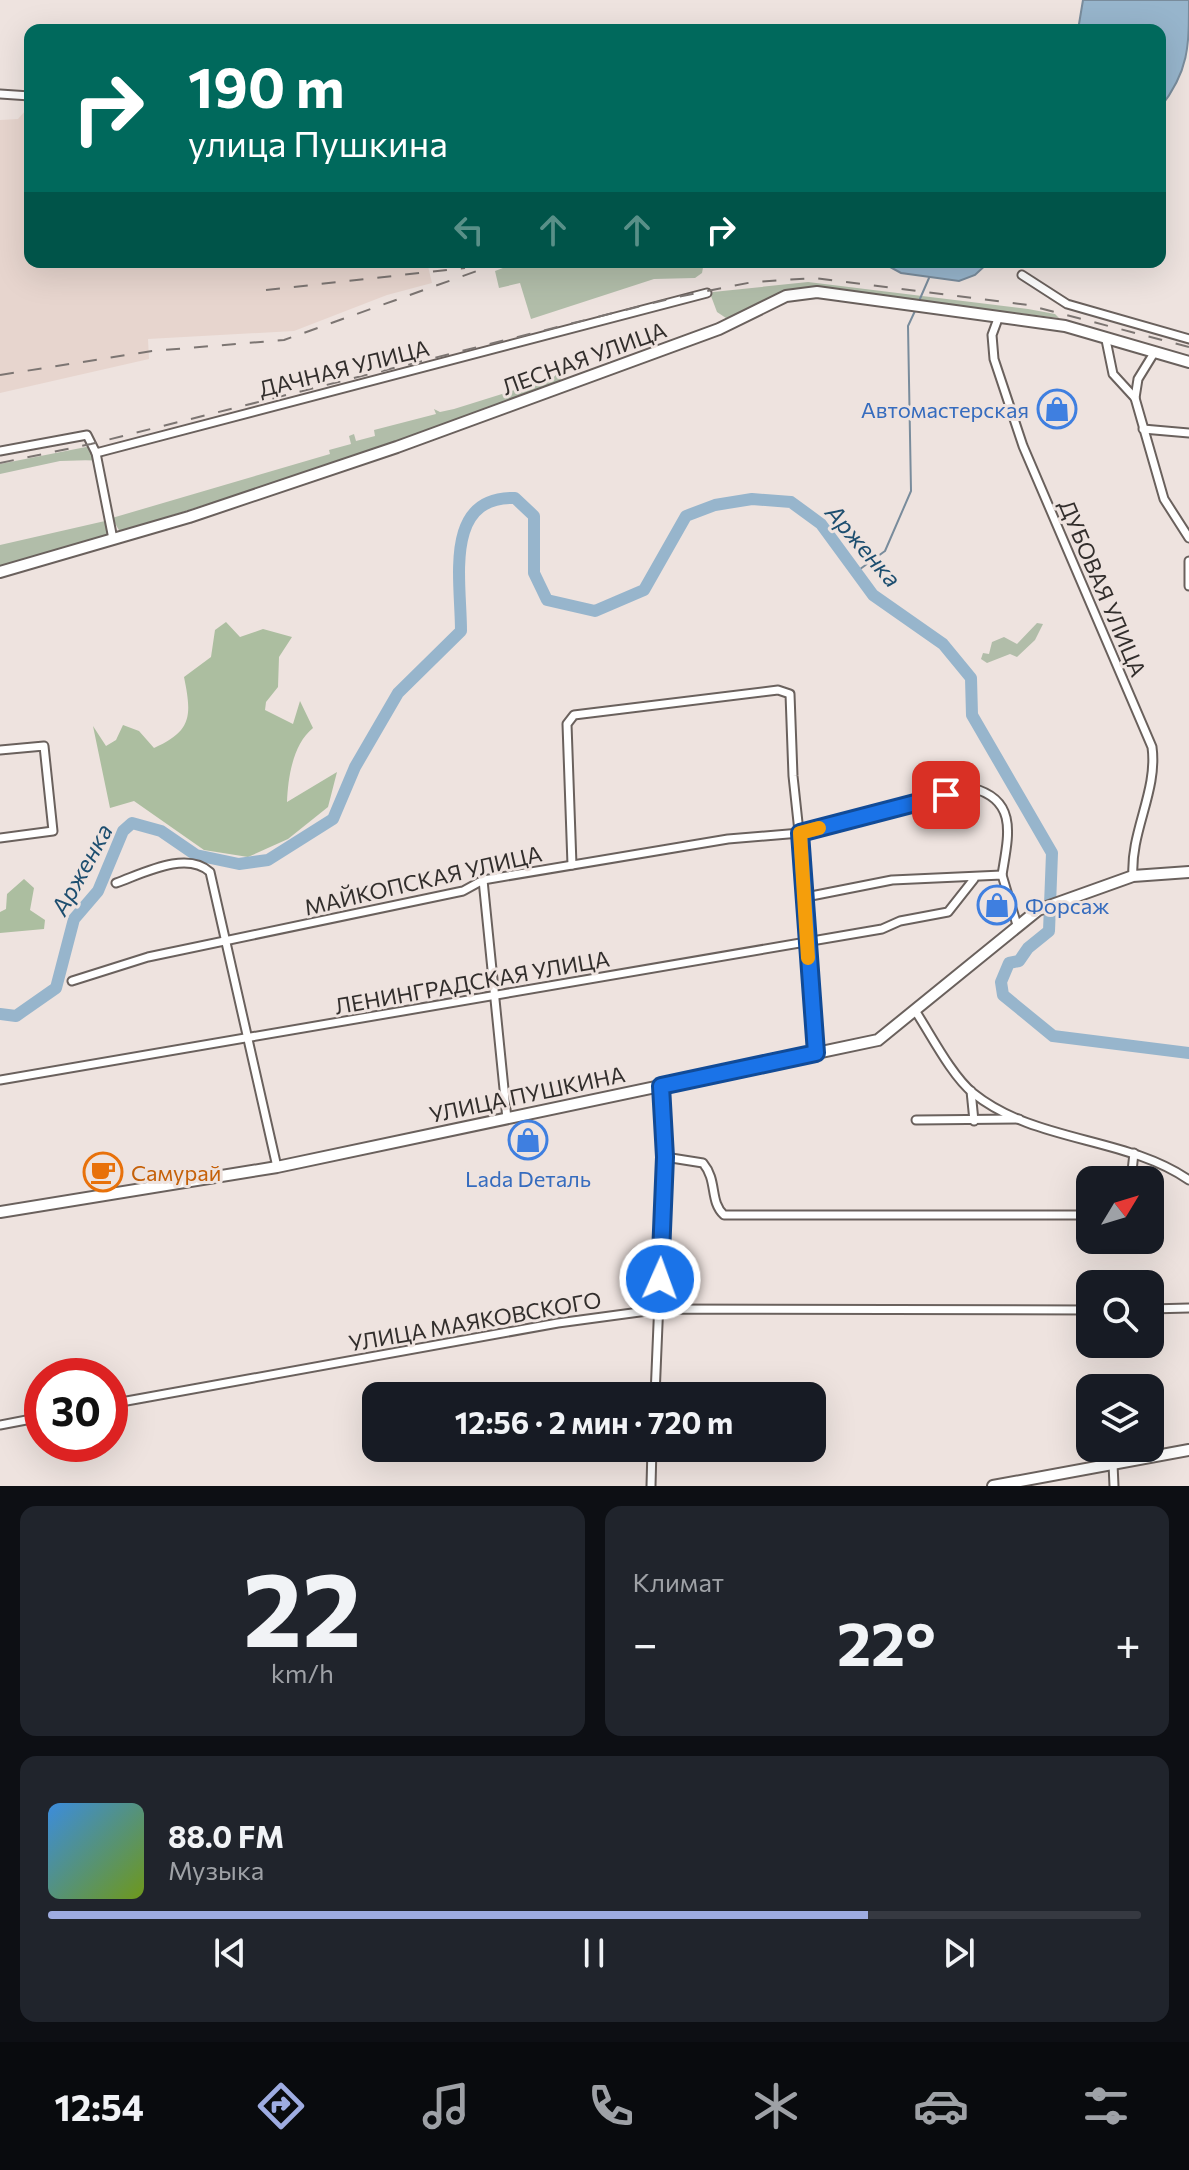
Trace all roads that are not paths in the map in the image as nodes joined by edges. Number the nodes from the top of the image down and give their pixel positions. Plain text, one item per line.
1 (0, 94) edge
2 (24, 96) edge
3 (1022, 275) dead end
4 (707, 293) dead end
5 (999, 316) junction
6 (1189, 339) edge
7 (1106, 340) junction
8 (1154, 353) junction
9 (1189, 362) edge
10 (1135, 398) junction
11 (1143, 429) junction
12 (1189, 433) edge
13 (0, 451) edge
14 (96, 453) junction
15 (1189, 538) edge
16 (113, 539) junction
17 (1189, 561) edge
18 (0, 572) edge
19 (1189, 586) edge
20 (0, 750) edge
21 (800, 833) junction
22 (0, 838) edge
23 (572, 865) junction
24 (1189, 872) edge
25 (1002, 875) junction
26 (1133, 876) junction
27 (974, 879) junction
28 (483, 880) junction
29 (116, 883) dead end
30 (806, 897) junction
31 (1017, 925) junction
32 (807, 942) junction
33 (225, 943) junction
34 (72, 981) dead end
35 (496, 997) junction
36 (916, 1012) junction
37 (248, 1039) junction
38 (816, 1053) junction
39 (0, 1080) edge
40 (661, 1086) junction
41 (971, 1091) junction
42 (507, 1119) junction
43 (1021, 1119) junction
44 (916, 1120) dead end
45 (974, 1121) junction
46 (1134, 1153) junction
47 (665, 1157) junction
48 (1133, 1166) edge
49 (277, 1167) junction
50 (1189, 1180) edge
51 (0, 1212) edge
52 (1076, 1215) edge
53 (1189, 1308) edge
54 (659, 1309) junction
55 (1164, 1309) edge
56 (1076, 1310) edge
57 (656, 1382) edge
58 (128, 1401) edge
59 (24, 1420) edge
60 (0, 1425) edge
61 (1189, 1450) edge
62 (652, 1462) edge
63 (1113, 1464) junction
64 (1015, 1485) edge
65 (651, 1486) edge
66 (993, 1486) edge
67 (1114, 1486) edge

1 - 2 street
3 - 6 street
4 - 14 street, ДАЧНАЯ УЛИЦА
5 - 7 street, ЛЕСНАЯ УЛИЦА
5 - 16 street, ЛЕСНАЯ УЛИЦА
5 - 26 street, ДУБОВАЯ УЛИЦА
7 - 8 street, ЛЕСНАЯ УЛИЦА
7 - 10 street
8 - 9 street, ЛЕСНАЯ УЛИЦА
8 - 10 street
10 - 11 street
11 - 12 street
11 - 15 street
13 - 14 street
14 - 16 street
16 - 18 street, ЛЕСНАЯ УЛИЦА
17 - 19 street
20 - 22 street
21 - 23 street, МАЙКОПСКАЯ УЛИЦА
21 - 23 street
21 - 25 street, МАЙКОПСКАЯ УЛИЦА
21 - 30 street
23 - 28 street, МАЙКОПСКАЯ УЛИЦА
24 - 26 street, УЛИЦА ПУШКИНА
25 - 27 street
25 - 31 street
26 - 31 street, УЛИЦА ПУШКИНА
27 - 30 street
27 - 32 street, ЛЕНИНГРАДСКАЯ УЛИЦА
28 - 33 street, МАЙКОПСКАЯ УЛИЦА
28 - 35 street
29 - 33 street
30 - 32 street
31 - 36 street, УЛИЦА ПУШКИНА
32 - 35 street, ЛЕНИНГРАДСКАЯ УЛИЦА
32 - 38 street
33 - 34 street, МАЙКОПСКАЯ УЛИЦА
33 - 37 street
35 - 37 street, ЛЕНИНГРАДСКАЯ УЛИЦА
35 - 42 street
36 - 38 street, УЛИЦА ПУШКИНА
36 - 41 street
37 - 39 street, ЛЕНИНГРАДСКАЯ УЛИЦА
37 - 49 street
38 - 40 street, УЛИЦА ПУШКИНА
40 - 42 street, УЛИЦА ПУШКИНА
40 - 47 street
41 - 43 street
41 - 45 street
42 - 49 street, УЛИЦА ПУШКИНА
43 - 45 street
43 - 46 street
44 - 45 street
46 - 48 street
46 - 50 street
47 - 52 street
47 - 54 street
49 - 51 street, УЛИЦА ПУШКИНА
53 - 55 street
54 - 56 street, УЛИЦА МАЯКОВСКОГО
54 - 57 street
54 - 58 street, УЛИЦА МАЯКОВСКОГО
59 - 60 street
61 - 63 street
62 - 65 street
63 - 64 street
63 - 67 street
64 - 66 street

